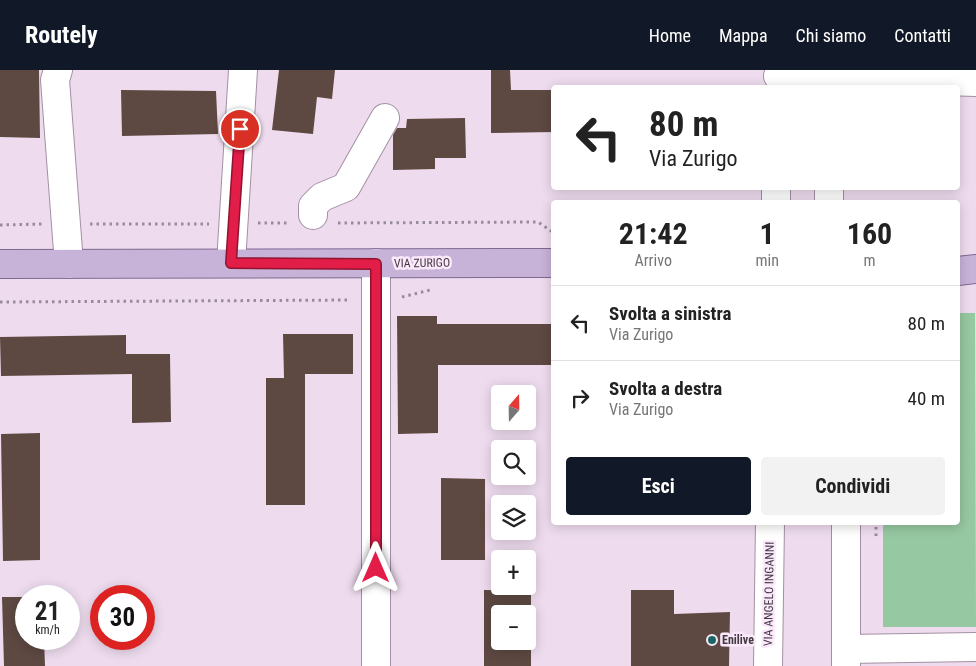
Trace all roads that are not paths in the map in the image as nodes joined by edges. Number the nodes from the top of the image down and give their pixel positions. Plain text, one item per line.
1 (58, 70) edge
2 (243, 70) edge
3 (777, 78) edge
4 (828, 78) edge
5 (976, 82) edge
6 (385, 118) dead end
7 (314, 220) road end
8 (960, 252) edge
9 (976, 253) edge
10 (231, 263) junction
11 (551, 263) edge
12 (0, 264) edge
13 (69, 264) junction
14 (376, 264) junction
15 (976, 269) edge
16 (960, 271) edge
17 (770, 525) edge
18 (846, 525) edge
19 (976, 647) edge
20 (842, 660) edge
21 (771, 663) edge
22 (376, 666) edge

1 - 13 street
2 - 10 street
3 - 4 street
4 - 5 street
6 - 7 street
8 - 9 main road
10 - 13 main road, VIA ZURIGO
10 - 14 main road, VIA ZURIGO
11 - 14 main road, VIA ZURIGO
12 - 13 main road, VIA ZURIGO
14 - 22 street
15 - 16 main road
17 - 21 street, VIA ANGELO INGANNI
18 - 20 street
19 - 20 street

